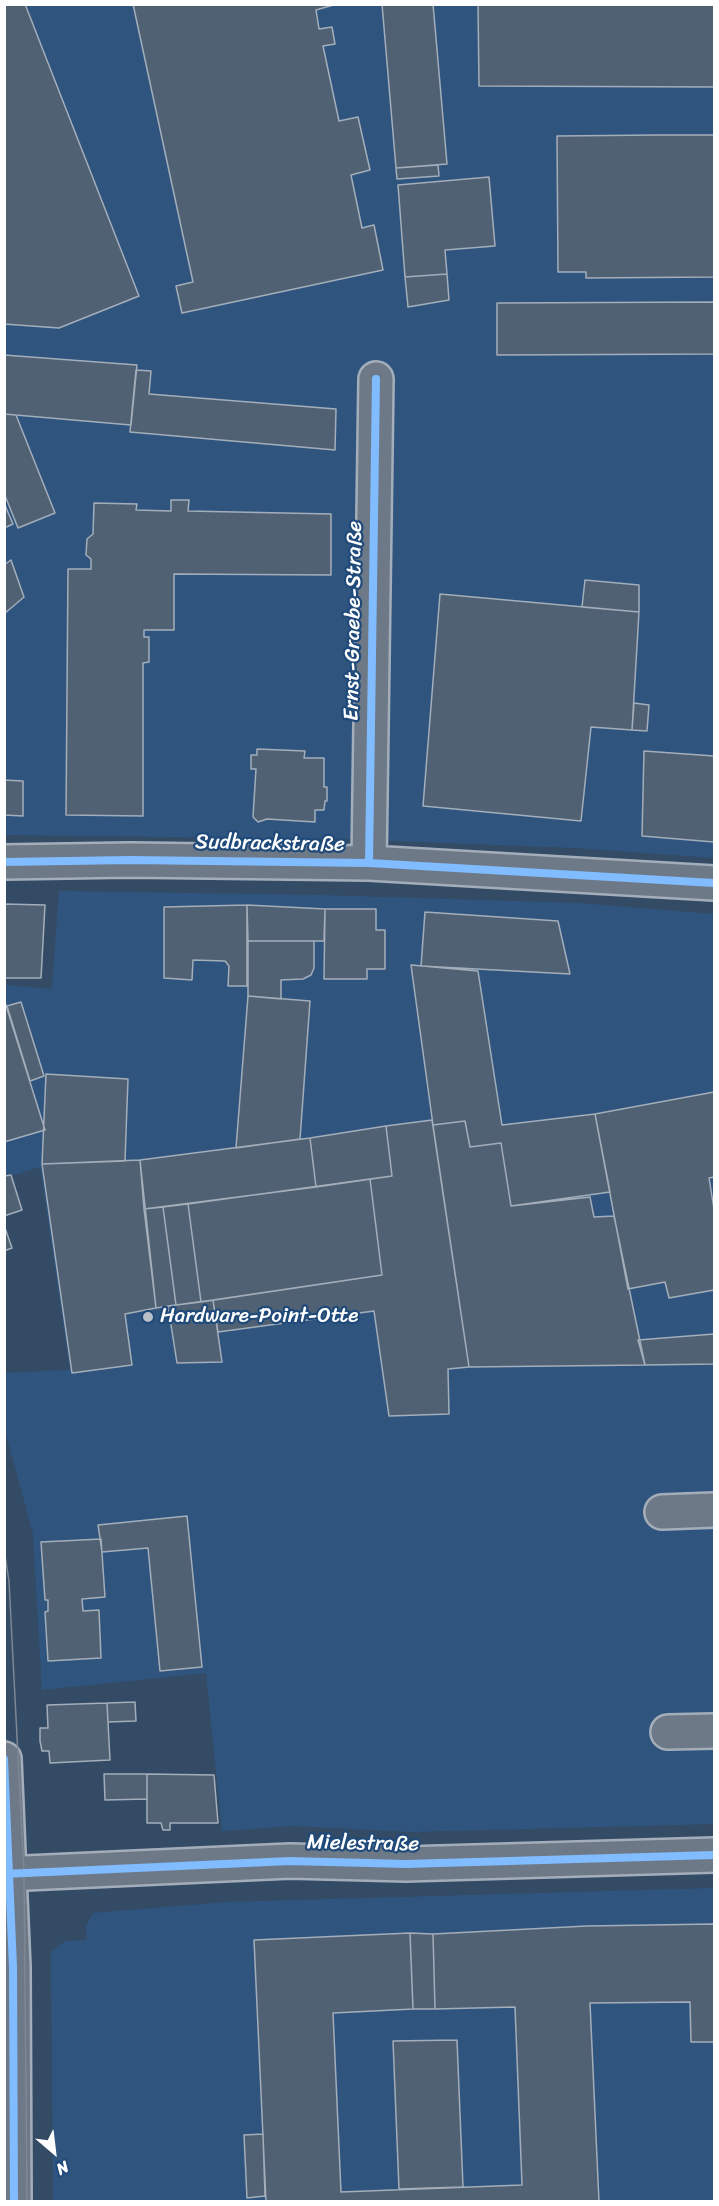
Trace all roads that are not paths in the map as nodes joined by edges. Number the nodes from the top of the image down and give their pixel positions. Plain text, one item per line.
1 (376, 379) dead end
2 (4, 862) edge
3 (369, 863) junction
4 (714, 883) edge
5 (714, 1510) edge
6 (662, 1512) dead end
7 (714, 1731) edge
8 (668, 1732) dead end
9 (4, 1759) edge
10 (714, 1855) edge
11 (8, 1874) edge
12 (14, 2202) edge

1 - 3 street, Ernst-Graebe-Straße
2 - 3 street, Sudbrackstraße
3 - 4 street, Sudbrackstraße
5 - 6 street
7 - 8 street
9 - 11 street
10 - 11 street, Mielestraße
11 - 12 street

